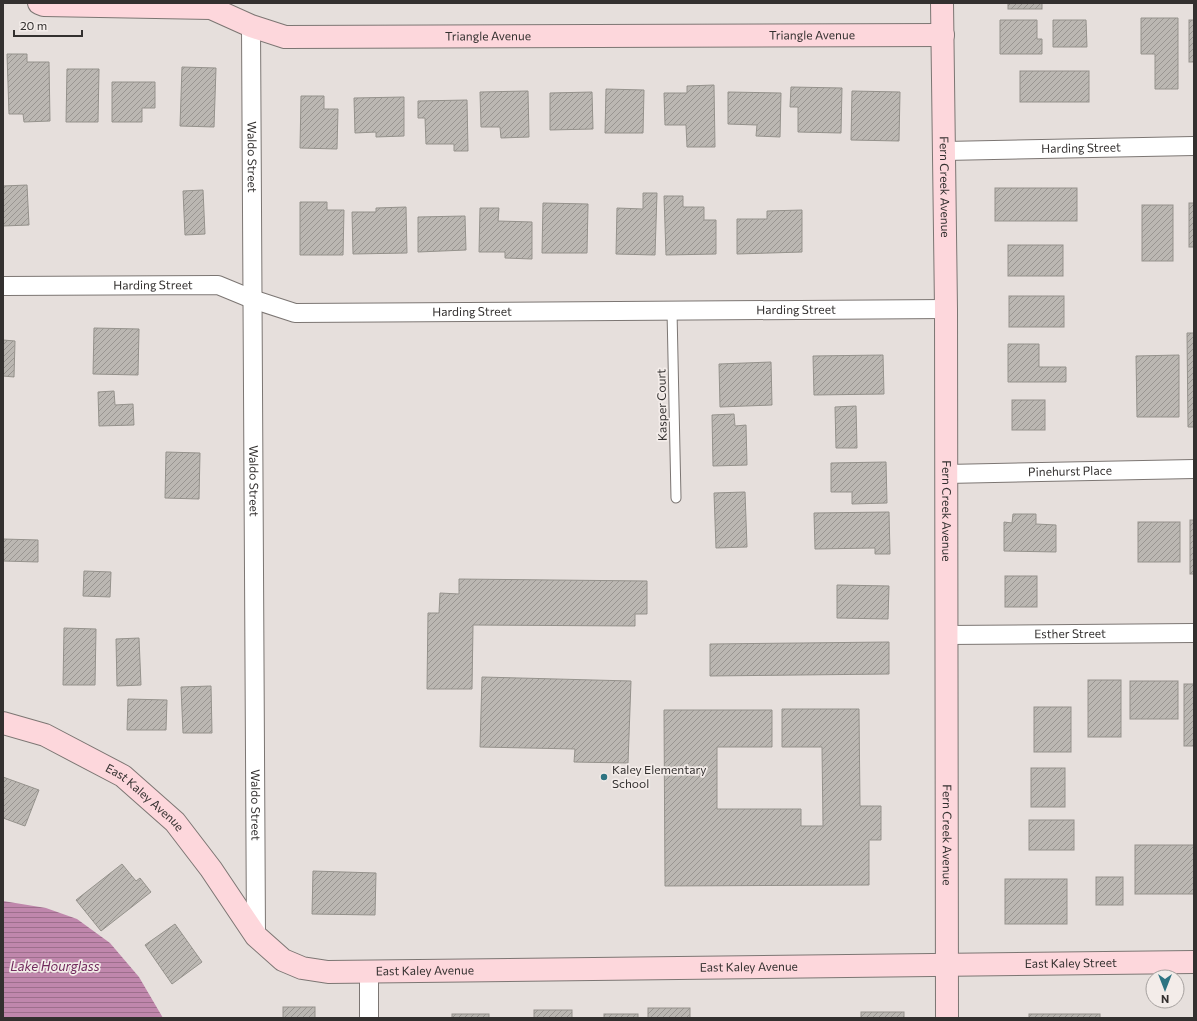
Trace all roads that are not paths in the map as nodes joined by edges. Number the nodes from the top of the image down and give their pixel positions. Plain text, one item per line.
1 (39, 3) edge
2 (942, 3) edge
3 (251, 26) junction
4 (943, 35) junction
5 (1194, 146) edge
6 (945, 151) junction
7 (3, 286) edge
8 (252, 299) junction
9 (946, 309) junction
10 (672, 311) junction
11 (1194, 470) edge
12 (946, 474) junction
13 (676, 498) dead end
14 (1194, 633) edge
15 (946, 635) junction
16 (3, 724) edge
17 (256, 936) junction
18 (1194, 962) edge
19 (947, 965) junction
20 (369, 971) junction
21 (369, 1018) edge
22 (947, 1018) edge

1 - 3 street, Triangle Avenue
2 - 4 street, Fern Creek Avenue
3 - 4 street, Triangle Avenue
3 - 8 street, Waldo Street
4 - 6 street, Fern Creek Avenue
5 - 6 street, Harding Street
6 - 9 street, Fern Creek Avenue
7 - 8 street, Harding Street
8 - 10 street, Harding Street
8 - 17 street, Waldo Street
9 - 10 street, Harding Street
9 - 12 street, Fern Creek Avenue
10 - 13 lane, Kasper Court
11 - 12 street, Pinehurst Place
12 - 15 street, Fern Creek Avenue
14 - 15 street, Esther Street
15 - 19 street, Fern Creek Avenue
16 - 17 street, East Kaley Avenue
17 - 20 street, East Kaley Avenue
18 - 19 street, East Kaley Street
19 - 20 street, East Kaley Avenue
19 - 22 street, Fern Creek Avenue
20 - 21 street

